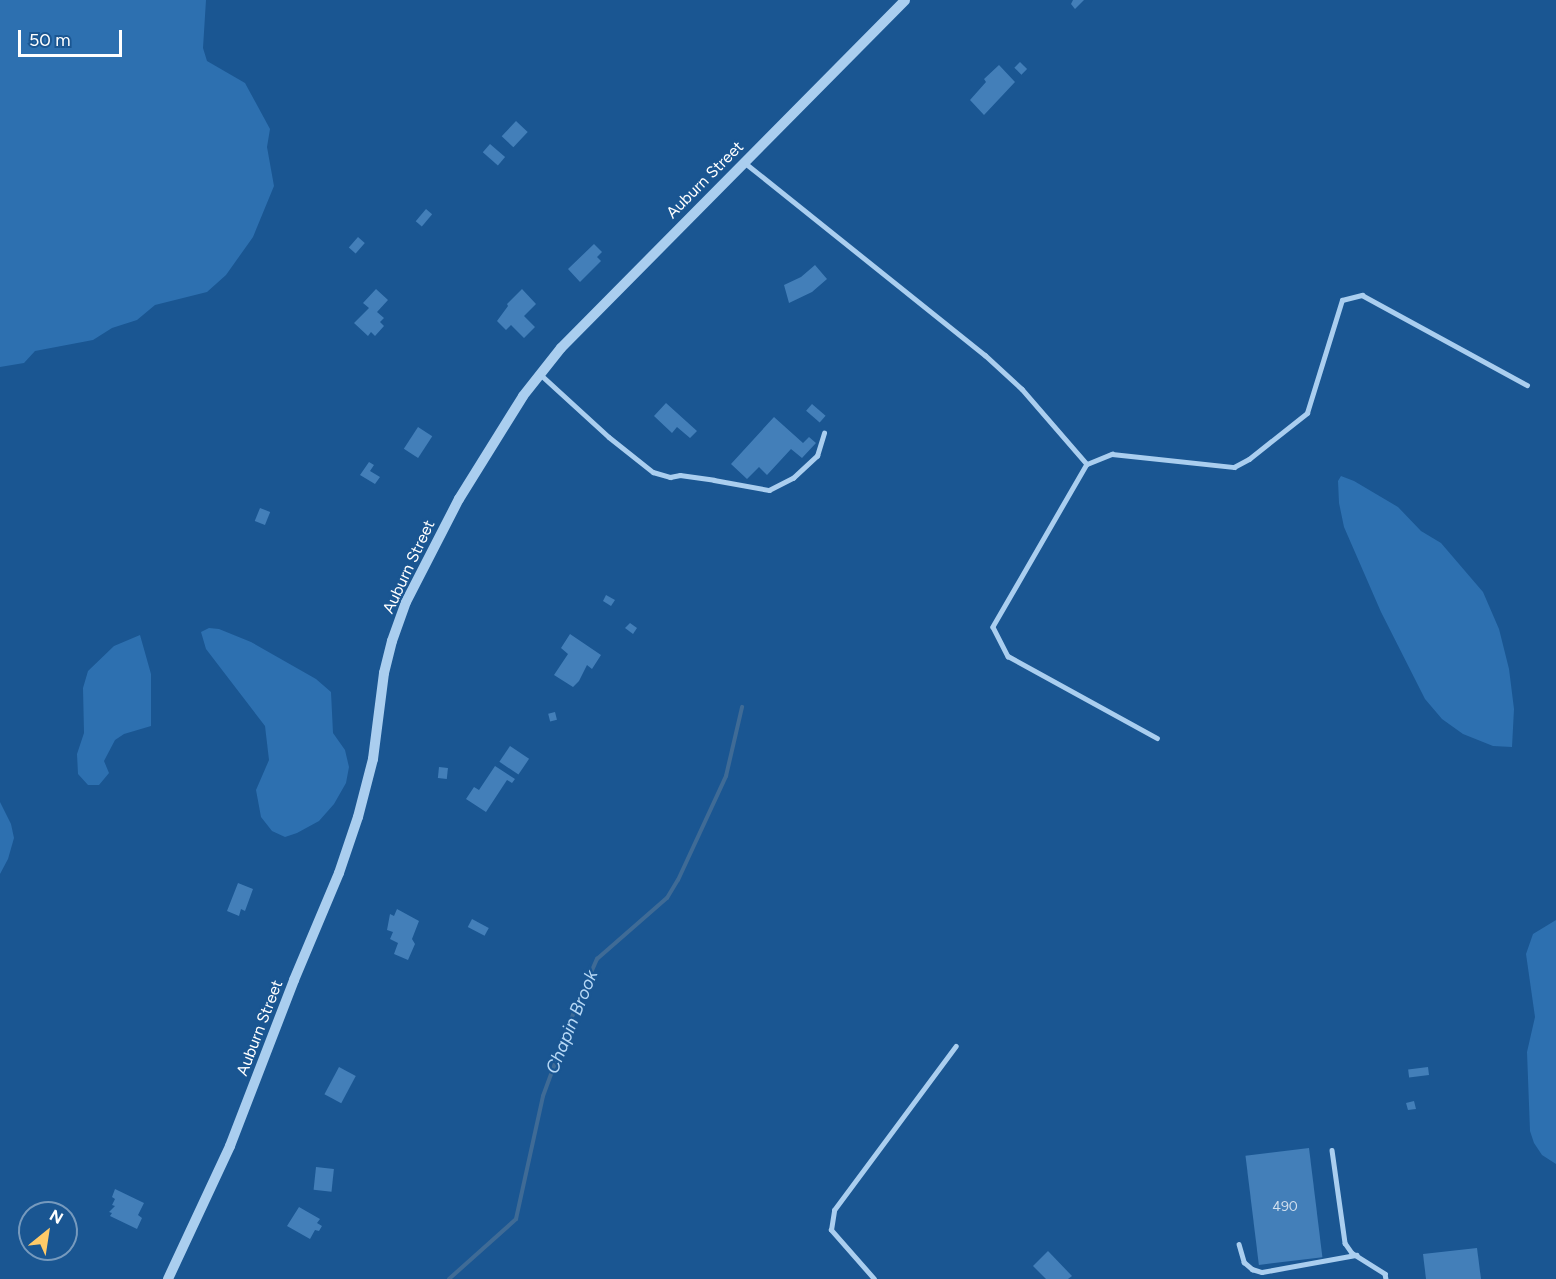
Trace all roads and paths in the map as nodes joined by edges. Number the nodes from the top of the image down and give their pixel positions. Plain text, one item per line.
1 (905, 0) edge
2 (744, 162) junction
3 (540, 374) junction
4 (1527, 385) dead end
5 (824, 433) dead end
6 (1087, 464) junction
7 (1157, 738) dead end
8 (956, 1046) dead end
9 (1332, 1150) dead end
10 (1239, 1244) dead end
11 (1356, 1255) junction
12 (168, 1279) edge
13 (874, 1279) edge
14 (1386, 1279) edge

1 - 2 street, Auburn Street
2 - 3 street, Auburn Street
2 - 6 lane
3 - 5 lane
3 - 12 street, Auburn Street
4 - 6 lane
6 - 7 lane
8 - 13 lane
9 - 11 lane
10 - 11 lane
11 - 14 lane

